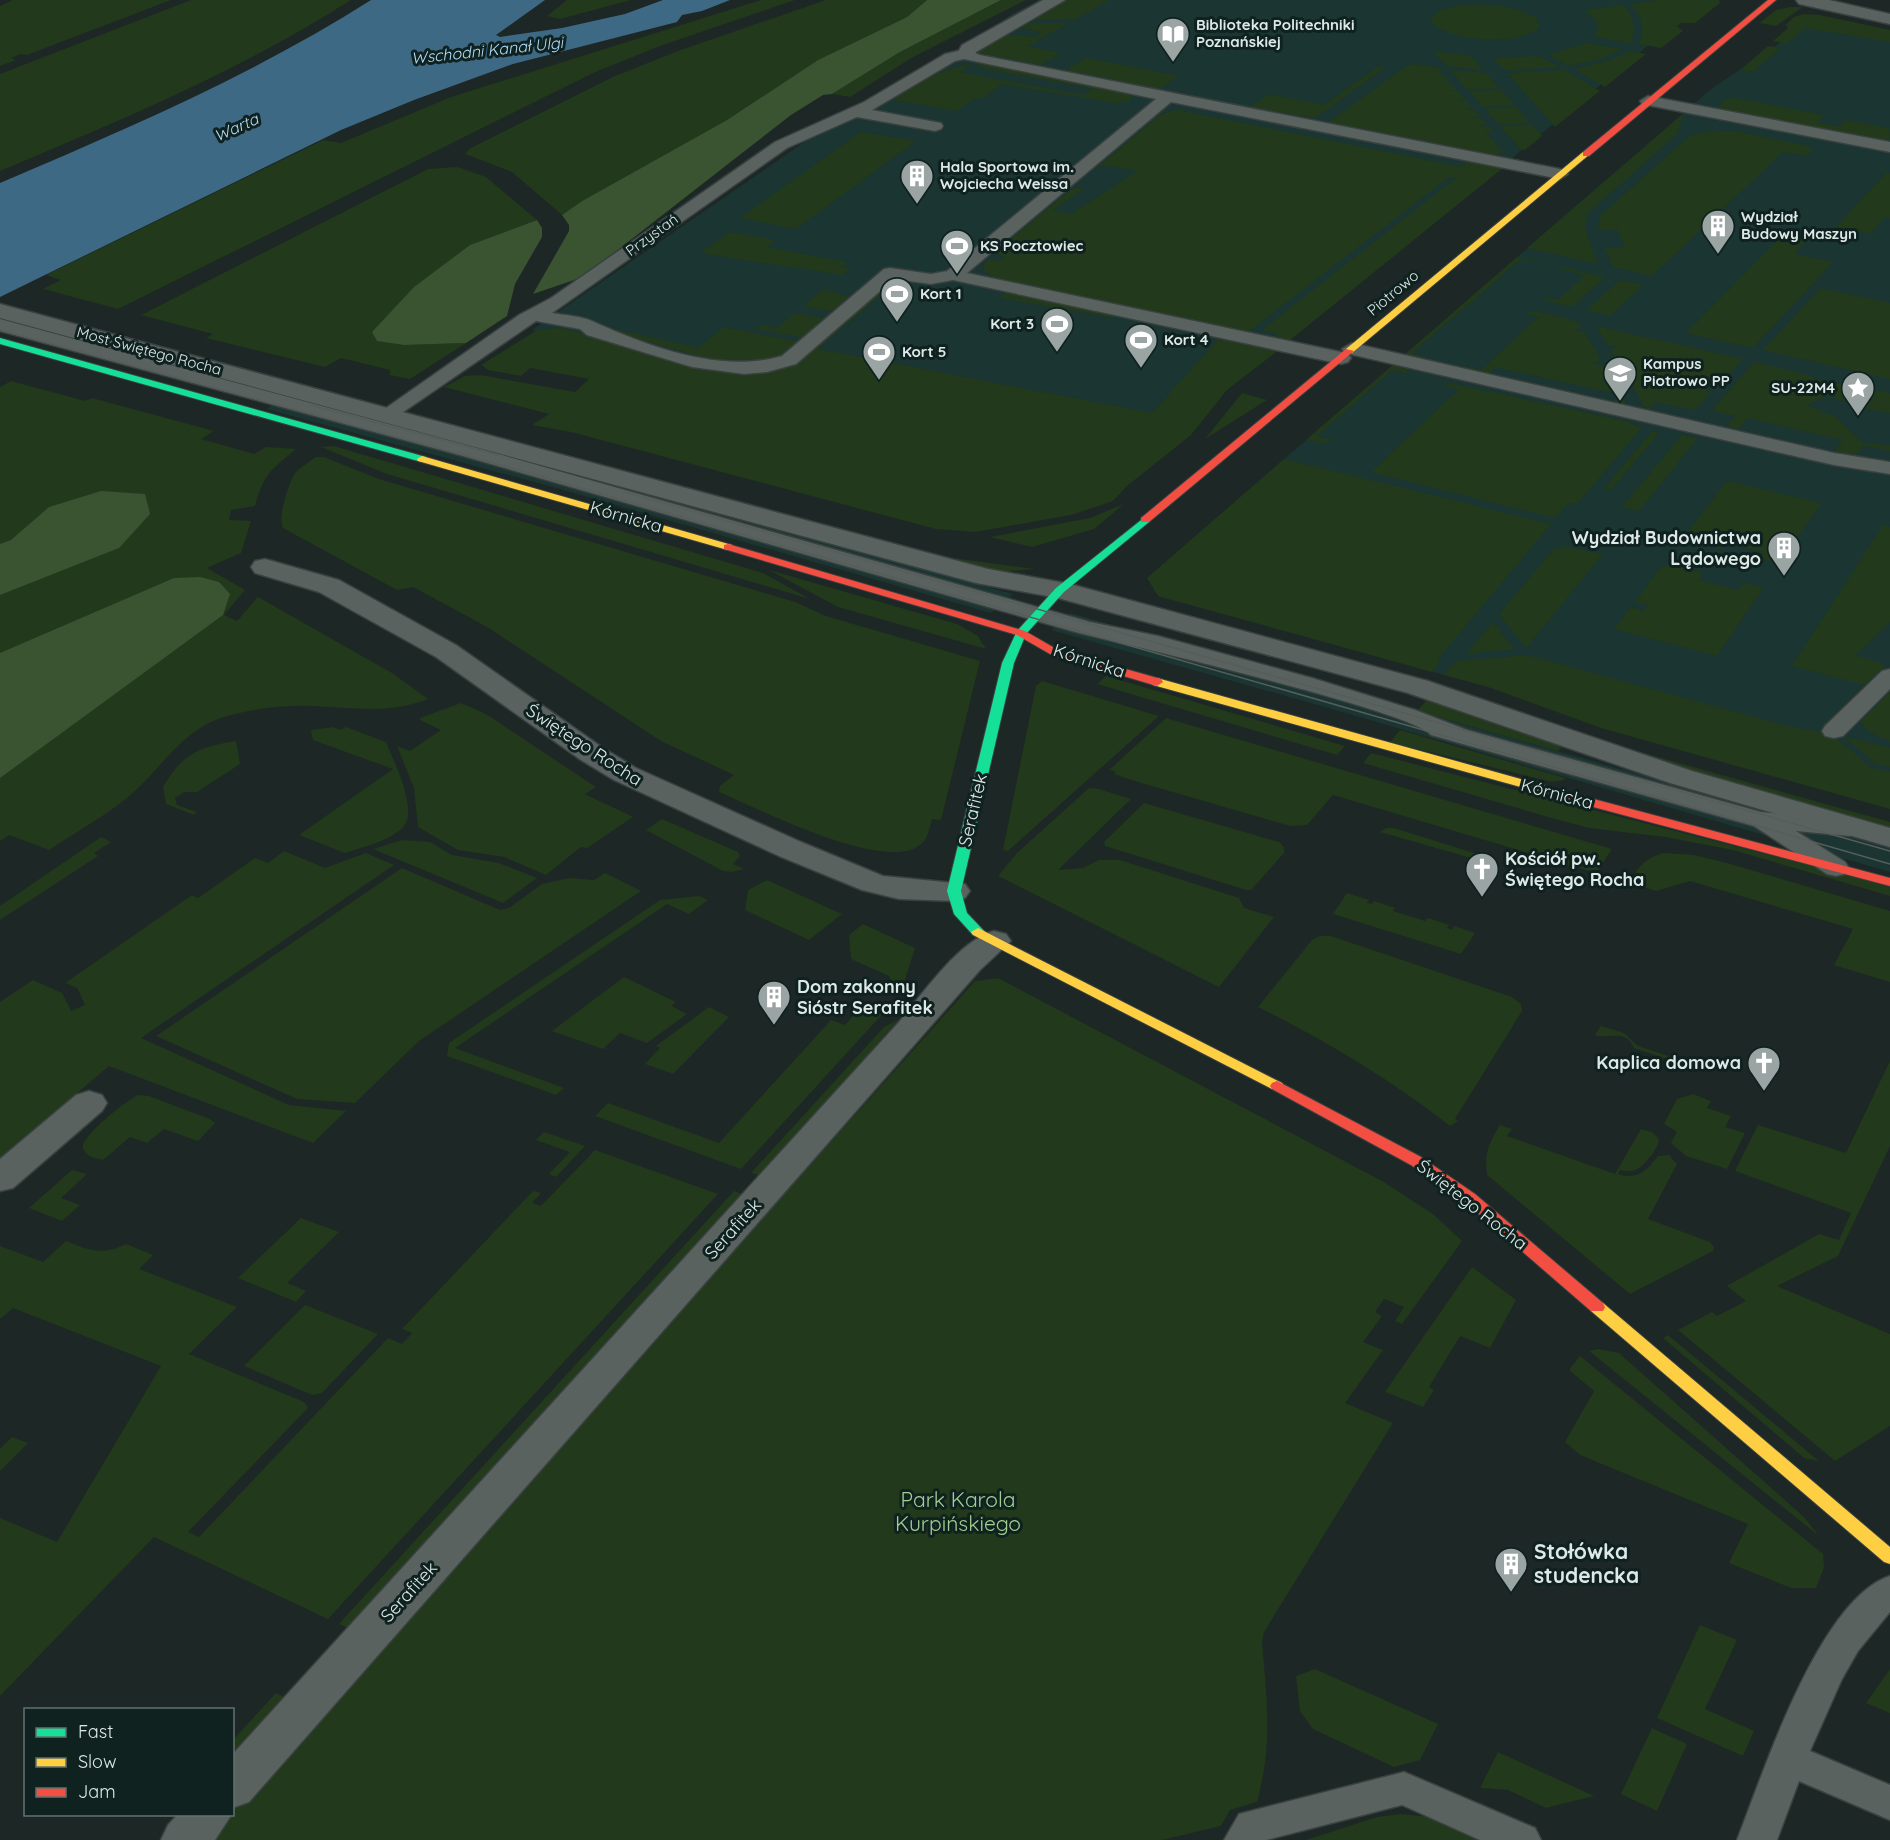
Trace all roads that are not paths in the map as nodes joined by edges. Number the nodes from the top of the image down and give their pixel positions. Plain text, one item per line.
1 (1056, 0) edge
2 (1772, 0) edge
3 (1805, 0) edge
4 (1890, 19) edge
5 (966, 54) junction
6 (1168, 97) junction
7 (1648, 101) junction
8 (855, 112) junction
9 (935, 126) dead end
10 (1890, 147) edge
11 (1560, 174) junction
12 (953, 275) junction
13 (0, 311) edge
14 (534, 315) junction
15 (0, 326) edge
16 (0, 341) edge
17 (1346, 354) junction
18 (288, 396) junction
19 (260, 412) joint
20 (386, 415) junction
21 (1890, 468) edge
22 (265, 567) dead end
23 (1060, 590) junction
24 (1039, 614) junction
25 (1021, 633) junction
26 (1890, 676) edge
27 (1834, 731) dead end
28 (1760, 820) junction
29 (1875, 833) edge
30 (1836, 867) junction
31 (1890, 882) edge
32 (954, 891) junction
33 (994, 941) junction
34 (89, 1103) dead end
35 (0, 1179) edge
36 (1890, 1557) edge
37 (1890, 1590) edge
38 (1790, 1759) junction
39 (234, 1786) edge
40 (1890, 1803) edge
41 (207, 1816) edge
42 (185, 1840) edge
43 (1244, 1840) edge
44 (1521, 1840) edge
45 (1757, 1840) edge

1 - 5 street
2 - 7 street, Piotrowo
3 - 4 street
5 - 6 lane
5 - 8 lane, Przystań
6 - 11 lane
6 - 12 lane
7 - 10 lane
7 - 11 street, Piotrowo
8 - 9 lane
8 - 14 lane, Przystań
11 - 17 street, Piotrowo
12 - 14 lane
12 - 17 lane
13 - 18 street, Most Świętego Rocha
14 - 20 lane, Przystań
15 - 18 lane
16 - 19 street, Most Świętego Rocha
17 - 21 lane
17 - 23 street, Piotrowo
18 - 20 street, Kórnicka
18 - 24 lane
19 - 25 street, Kórnicka
20 - 23 street, Kórnicka
22 - 32 street, Świętego Rocha
23 - 24 street, Piotrowo
23 - 29 street, Kórnicka
24 - 25 street, Serafitek
24 - 28 lane
25 - 30 street, Kórnicka
25 - 32 street, Serafitek
26 - 27 lane
28 - 29 lane
28 - 30 lane
30 - 31 street, Kórnicka
32 - 33 street
33 - 36 street, Świętego Rocha
33 - 39 street, Serafitek
34 - 35 street
37 - 38 lane
38 - 40 lane
38 - 45 lane
41 - 42 street
43 - 44 lane

